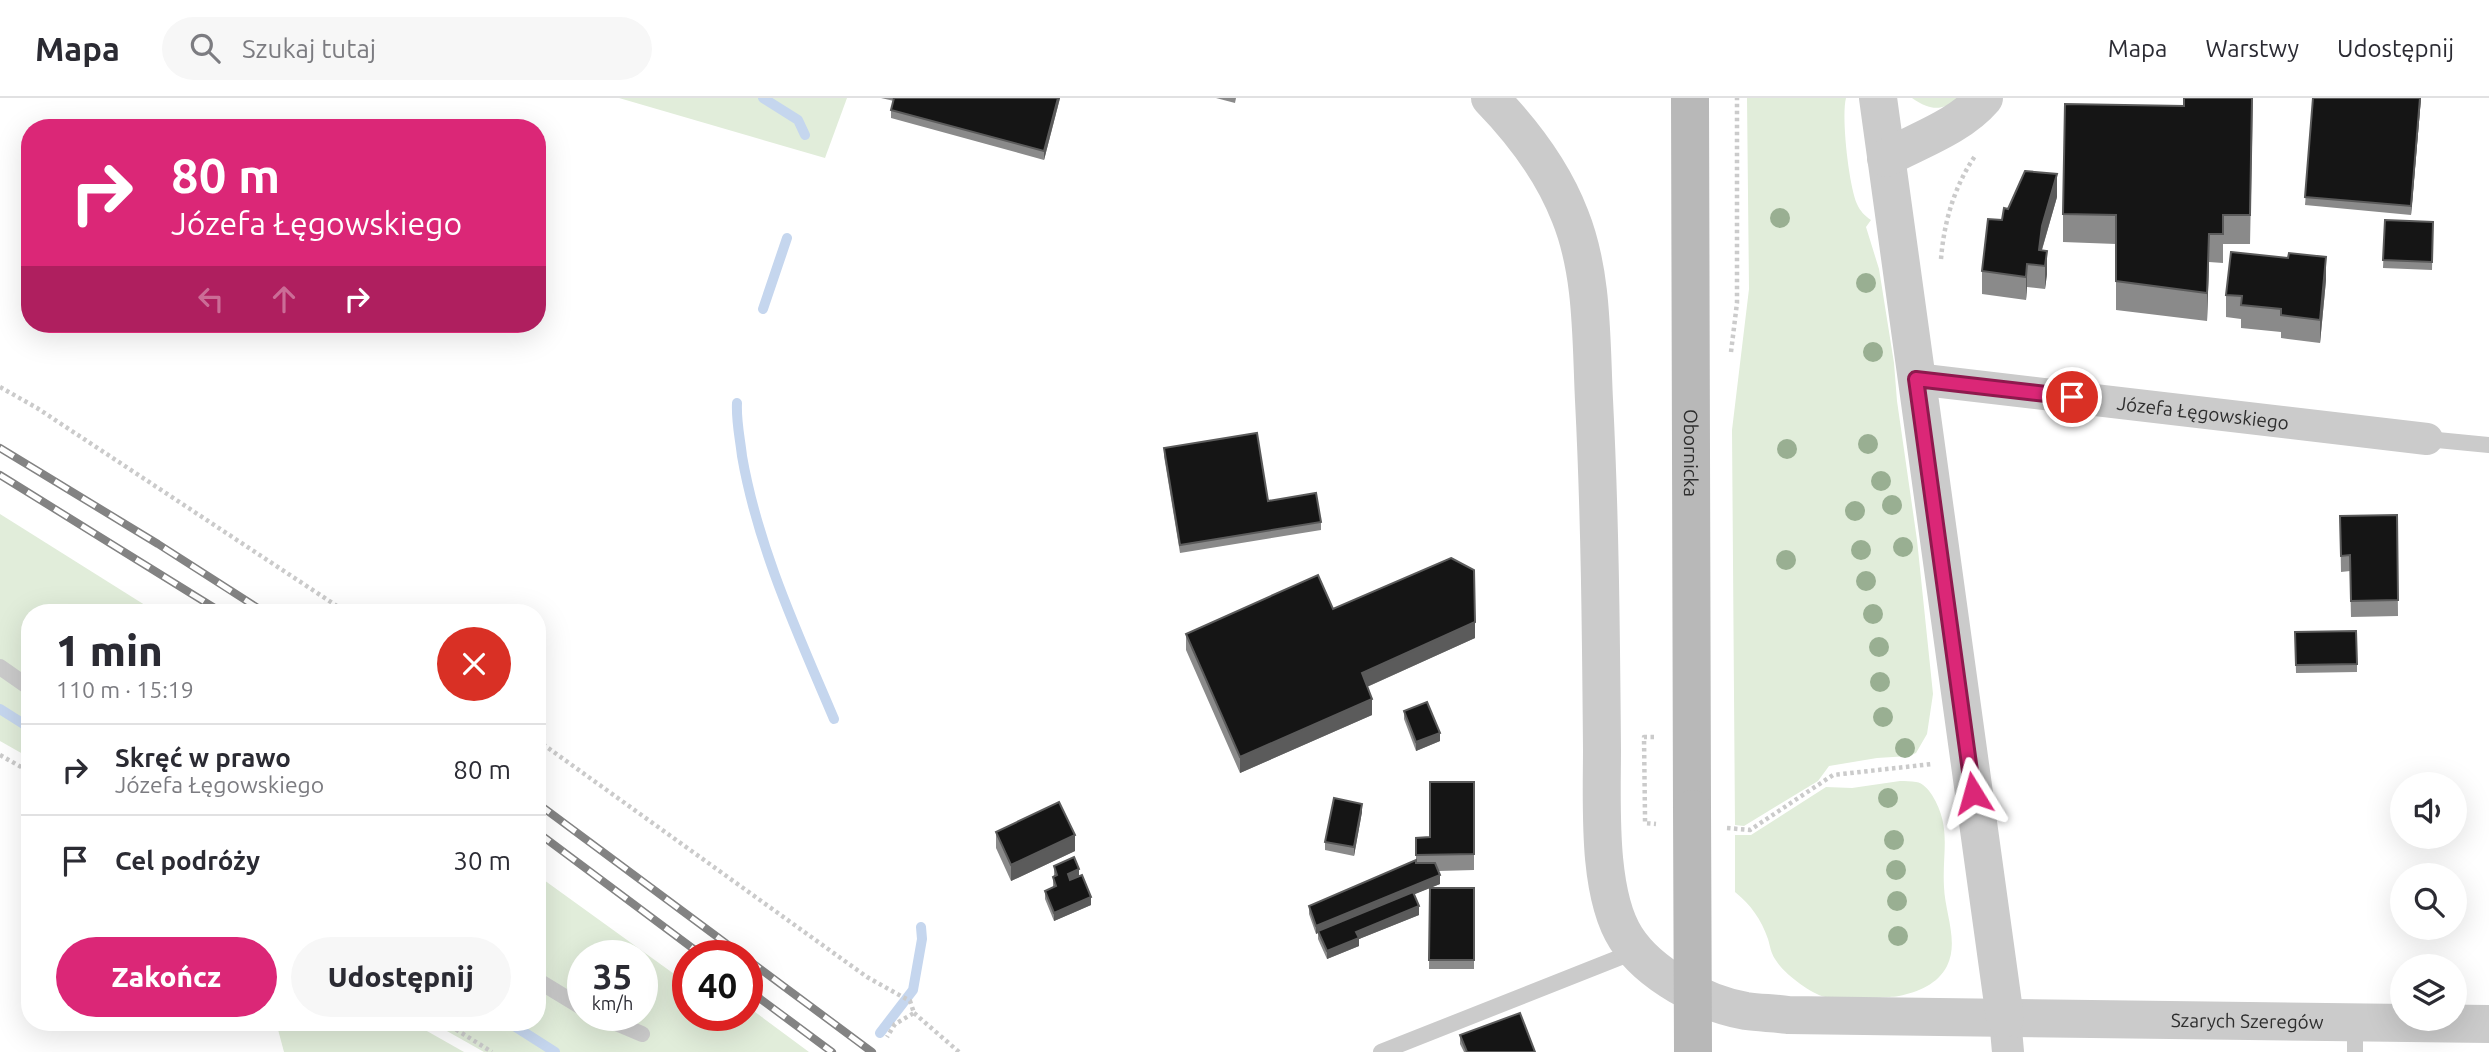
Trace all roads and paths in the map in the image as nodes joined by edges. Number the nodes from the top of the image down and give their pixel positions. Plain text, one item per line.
1 (1490, 98) edge
2 (1690, 98) edge
3 (1878, 98) edge
4 (1984, 98) edge
5 (1979, 151) dead end
6 (1886, 158) junction
7 (1940, 267) dead end
8 (1916, 379) junction
9 (0, 387) edge
10 (2427, 439) joint
11 (2489, 445) edge
12 (334, 604) edge
13 (0, 667) edge
14 (21, 682) edge
15 (1658, 737) dead end
16 (546, 746) edge
17 (0, 755) edge
18 (1938, 763) dead end
19 (21, 767) edge
20 (1675, 817) junction
21 (1724, 828) dead end
22 (1636, 951) junction
23 (546, 986) edge
24 (567, 998) edge
25 (914, 1013) junction
26 (2489, 1024) edge
27 (458, 1031) edge
28 (635, 1031) edge
29 (642, 1034) dead end
30 (2006, 1035) edge
31 (887, 1037) dead end
32 (2355, 1037) edge
33 (492, 1052) edge
34 (959, 1052) edge
35 (1381, 1052) edge
36 (1693, 1052) edge

1 - 22 street, Szarych Szeregów
2 - 20 main road, Obornicka
3 - 6 street
4 - 6 street
5 - 7 path
6 - 8 street
8 - 10 street, Józefa Łęgowskiego
8 - 30 street
9 - 12 path
10 - 11 lane, Józefa Łęgowskiego
13 - 14 lane
15 - 20 path
16 - 25 path
17 - 19 path
18 - 21 path
20 - 36 main road, Obornicka, bridge
22 - 30 street, Szarych Szeregów
22 - 35 lane
23 - 24 lane
25 - 31 path
25 - 34 path
26 - 32 street, Szarych Szeregów
27 - 33 path
28 - 29 lane
30 - 32 street, Szarych Szeregów

